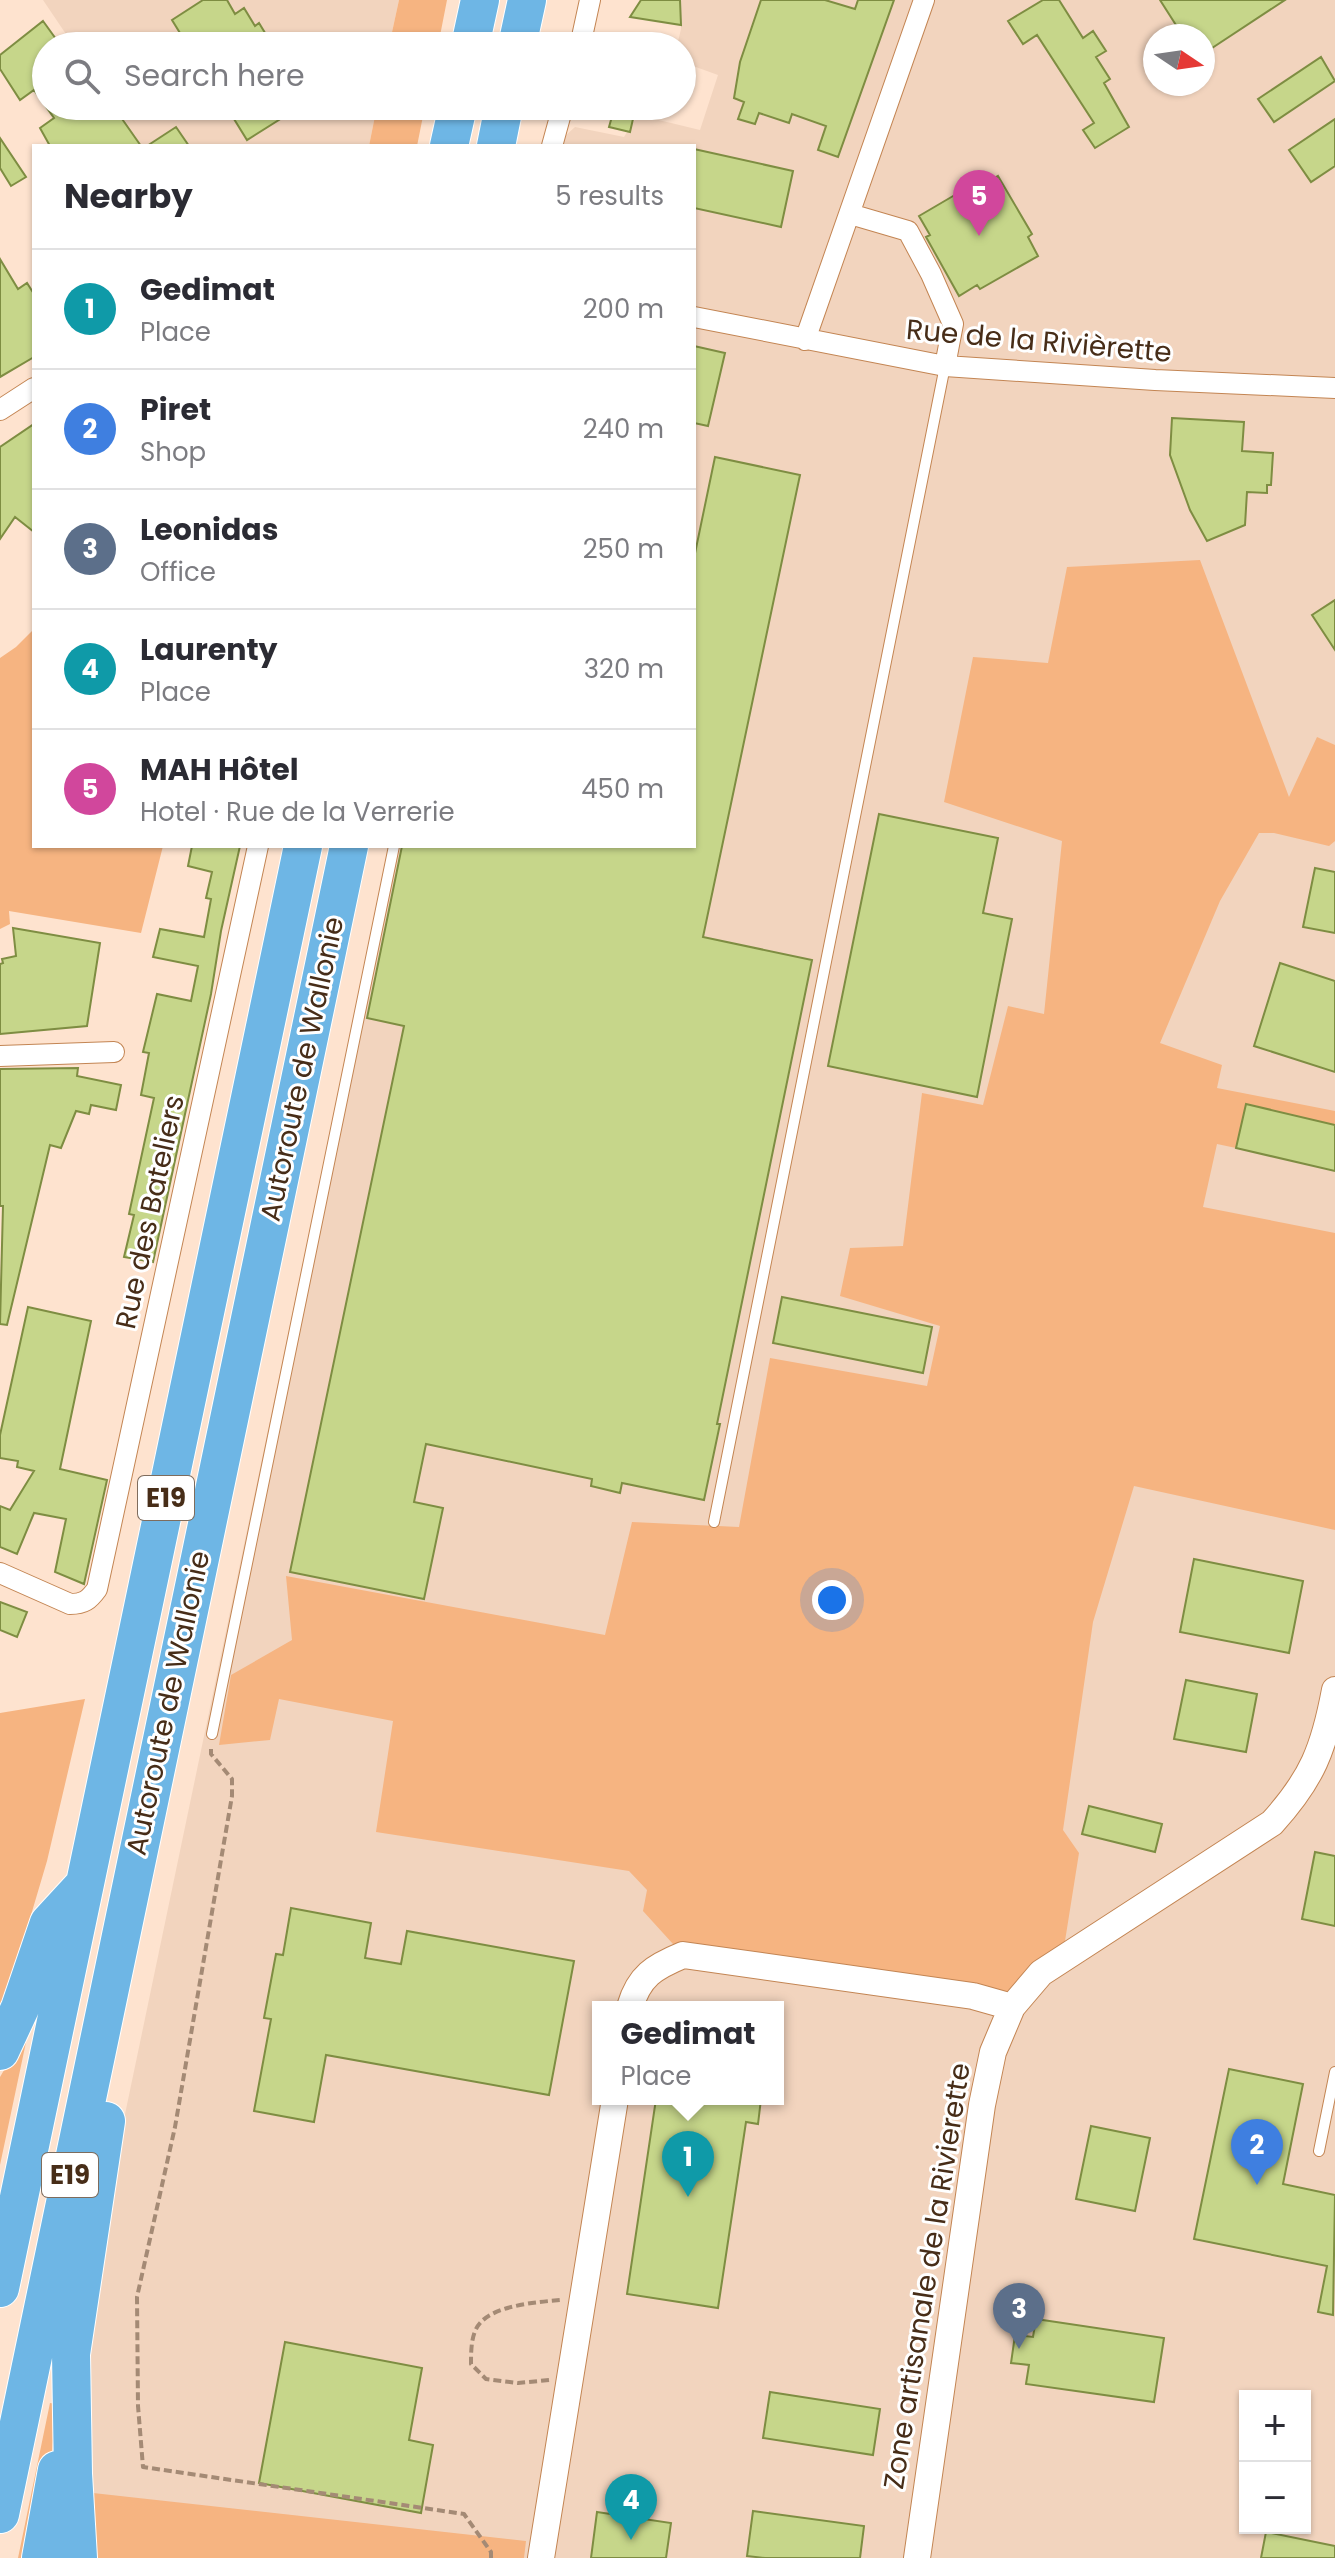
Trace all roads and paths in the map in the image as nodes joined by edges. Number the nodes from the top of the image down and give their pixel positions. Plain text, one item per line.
1 (480, 0) edge
2 (527, 0) edge
3 (590, 0) edge
4 (924, 0) edge
5 (473, 32) edge
6 (520, 32) edge
7 (583, 32) edge
8 (455, 120) edge
9 (501, 120) edge
10 (559, 120) edge
11 (449, 144) edge
12 (496, 144) edge
13 (553, 144) edge
14 (850, 214) junction
15 (696, 317) edge
16 (805, 340) junction
17 (945, 366) junction
18 (1335, 388) edge
19 (32, 389) edge
20 (0, 410) edge
21 (258, 848) edge
22 (303, 848) edge
23 (349, 848) edge
24 (394, 848) edge
25 (114, 1052) dead end
26 (0, 1056) edge
27 (714, 1522) dead end
28 (0, 1573) edge
29 (1335, 1690) edge
30 (212, 1734) joint
31 (140, 1836) junction
32 (85, 1884) junction
33 (632, 2001) edge
34 (1012, 2007) junction
35 (0, 2051) edge
36 (1335, 2072) edge
37 (614, 2105) edge
38 (1319, 2151) dead end
39 (0, 2288) edge
40 (582, 2297) junction
41 (71, 2354) junction
42 (570, 2380) junction
43 (0, 2514) edge
44 (41, 2558) edge
45 (78, 2558) edge
46 (491, 2558) edge
47 (541, 2558) edge
48 (917, 2558) edge

1 - 5 highway
2 - 6 highway
3 - 7 street
4 - 14 street
8 - 11 highway
9 - 12 highway
10 - 13 street
14 - 16 street
14 - 17 street
15 - 16 street, Rue de la Rivièrette
16 - 17 street, Rue de la Rivièrette
17 - 18 street, Rue de la Rivièrette
17 - 27 lane
19 - 20 street
21 - 28 street, Rue des Bateliers
22 - 32 highway, Autoroute de Wallonie / E19
23 - 31 highway, Autoroute de Wallonie / E19
24 - 30 lane
25 - 26 street
29 - 34 street, Zone artisanale de la Rivierette
30 - 46 path
31 - 41 highway
31 - 43 highway, Autoroute de Wallonie / E19
32 - 35 highway
32 - 39 highway, Autoroute de Wallonie / E19
33 - 34 street
34 - 48 street, Zone artisanale de la Rivierette
36 - 38 lane
37 - 40 street
40 - 42 street
40 - 42 path
41 - 44 highway
41 - 45 highway
42 - 47 street

